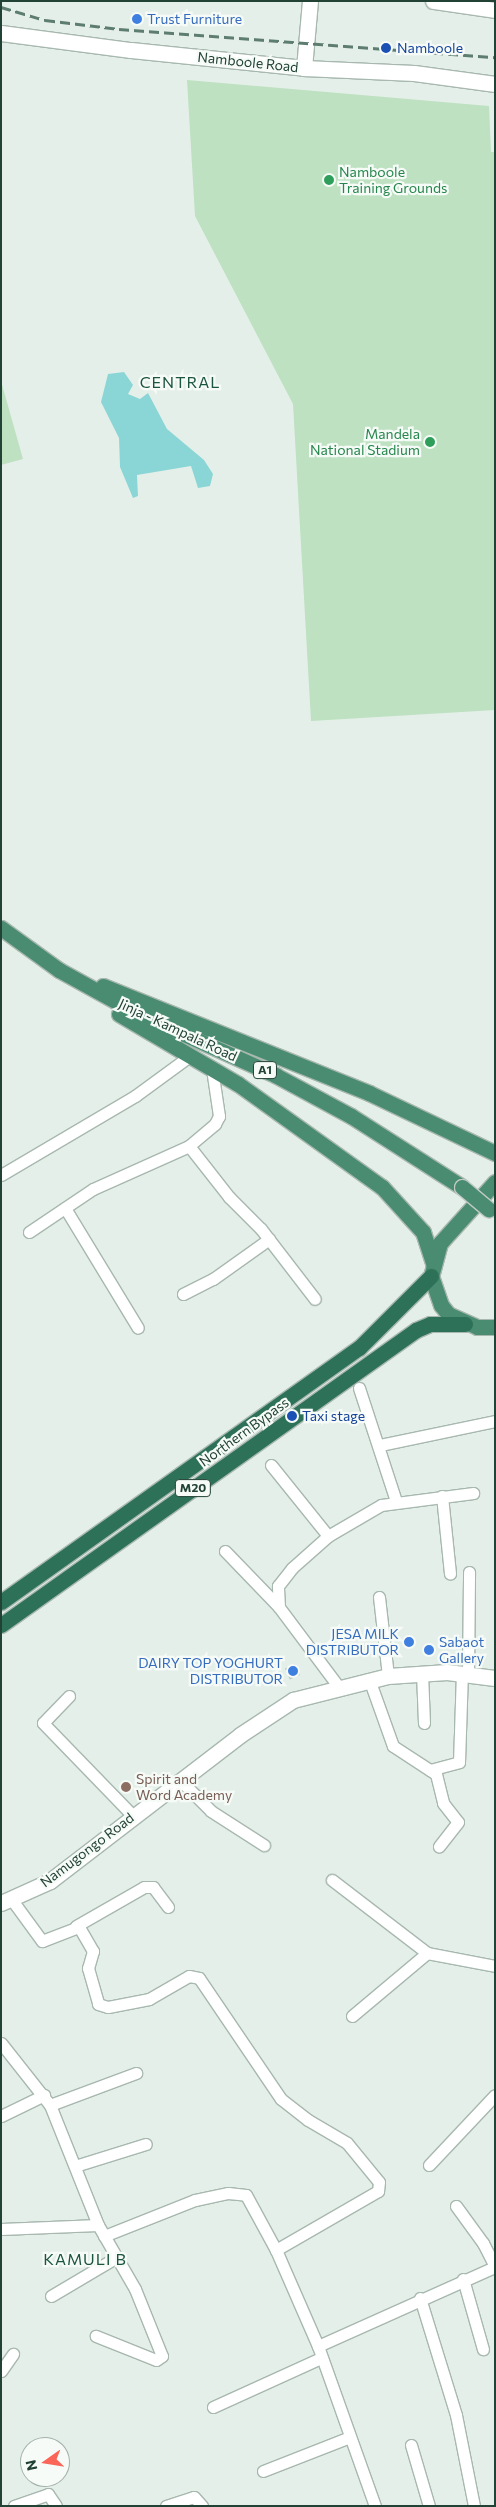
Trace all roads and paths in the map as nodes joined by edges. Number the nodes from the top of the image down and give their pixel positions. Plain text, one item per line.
1 (310, 1) edge
2 (433, 1) edge
3 (476, 4) edge
4 (495, 10) edge
5 (1, 33) edge
6 (304, 68) junction
7 (495, 84) edge
8 (1, 928) edge
9 (59, 970) junction
10 (191, 1055) junction
11 (212, 1069) junction
12 (189, 1146) junction
13 (495, 1154) edge
14 (1, 1175) edge
15 (495, 1182) edge
16 (65, 1208) junction
17 (492, 1212) edge
18 (29, 1232) dead end
19 (269, 1239) junction
20 (433, 1270) junction
21 (183, 1294) dead end
22 (315, 1299) dead end
23 (465, 1324) junction
24 (495, 1327) edge
25 (138, 1328) dead end
26 (359, 1388) dead end
27 (495, 1421) edge
28 (380, 1446) junction
29 (271, 1465) dead end
30 (473, 1493) dead end
31 (442, 1496) junction
32 (396, 1501) junction
33 (328, 1536) junction
34 (225, 1552) dead end
35 (469, 1572) dead end
36 (450, 1574) dead end
37 (379, 1597) dead end
38 (1, 1602) edge
39 (279, 1607) junction
40 (1, 1625) edge
41 (422, 1673) junction
42 (465, 1673) junction
43 (388, 1676) junction
44 (495, 1678) edge
45 (369, 1679) junction
46 (338, 1686) junction
47 (69, 1696) dead end
48 (424, 1723) dead end
49 (430, 1770) junction
50 (181, 1781) junction
51 (133, 1816) junction
52 (264, 1845) dead end
53 (438, 1846) dead end
54 (332, 1880) dead end
55 (7, 1901) edge
56 (168, 1907) dead end
57 (76, 1926) junction
58 (428, 1953) junction
59 (495, 1966) edge
60 (352, 2016) dead end
61 (1, 2043) edge
62 (136, 2073) dead end
63 (495, 2095) edge
64 (47, 2100) junction
65 (1, 2116) edge
66 (146, 2144) dead end
67 (429, 2165) dead end
68 (75, 2166) junction
69 (456, 2206) dead end
70 (98, 2225) junction
71 (1, 2228) edge
72 (104, 2236) junction
73 (276, 2250) junction
74 (117, 2257) junction
75 (495, 2267) edge
76 (463, 2280) junction
77 (50, 2296) dead end
78 (420, 2298) junction
79 (96, 2336) dead end
80 (483, 2349) dead end
81 (319, 2352) junction
82 (13, 2354) dead end
83 (1, 2371) edge
84 (213, 2407) dead end
85 (350, 2437) junction
86 (411, 2445) dead end
87 (263, 2471) dead end
88 (14, 2506) edge
89 (56, 2506) edge
90 (166, 2506) edge
91 (202, 2506) edge
92 (375, 2506) edge
93 (429, 2506) edge
94 (474, 2506) edge

1 - 6 main road
2 - 3 main road
3 - 4 main road
5 - 6 main road, Namboole Road
6 - 7 main road, Namboole Road
8 - 9 highway, Jinja - Kampala Road / A1
9 - 10 highway
9 - 13 highway
9 - 17 highway, Jinja - Kampala Road / A1, bridge
10 - 11 highway
10 - 14 street
11 - 12 street
11 - 20 highway
12 - 16 street
12 - 19 street
15 - 20 highway
16 - 18 street
16 - 25 street
19 - 21 street
19 - 22 street
20 - 23 highway
20 - 38 highway, Northern Bypass / M20
23 - 24 highway
23 - 40 highway, Northern Bypass / M20
26 - 28 street
27 - 28 street
28 - 32 street
29 - 33 street
30 - 31 street
31 - 32 street
31 - 36 street
32 - 33 street
33 - 39 street
34 - 39 street
35 - 42 street
37 - 43 street
39 - 46 street
41 - 42 main road, Namugongo Road
41 - 43 main road, Namugongo Road
41 - 48 street
42 - 44 main road, Namugongo Road
42 - 49 street
43 - 45 main road, Namugongo Road
45 - 46 main road, Namugongo Road
45 - 49 street
46 - 50 main road, Namugongo Road
47 - 51 street
49 - 53 street
50 - 51 main road, Namugongo Road
50 - 52 street
51 - 55 main road, Namugongo Road
54 - 58 street
55 - 57 street
56 - 57 street
57 - 73 street
58 - 59 street
58 - 60 street
61 - 64 street
62 - 64 street
63 - 67 street
64 - 65 street
64 - 68 street
66 - 68 street
68 - 70 street
69 - 75 street
70 - 71 street
70 - 72 street
72 - 73 street
72 - 74 street
73 - 81 street
74 - 77 street
74 - 79 street
75 - 76 street
76 - 78 street
76 - 80 street
78 - 81 street
78 - 94 street
81 - 84 street
81 - 85 street
82 - 83 street
85 - 87 street
85 - 92 street
86 - 93 street
88 - 89 street
90 - 91 street

